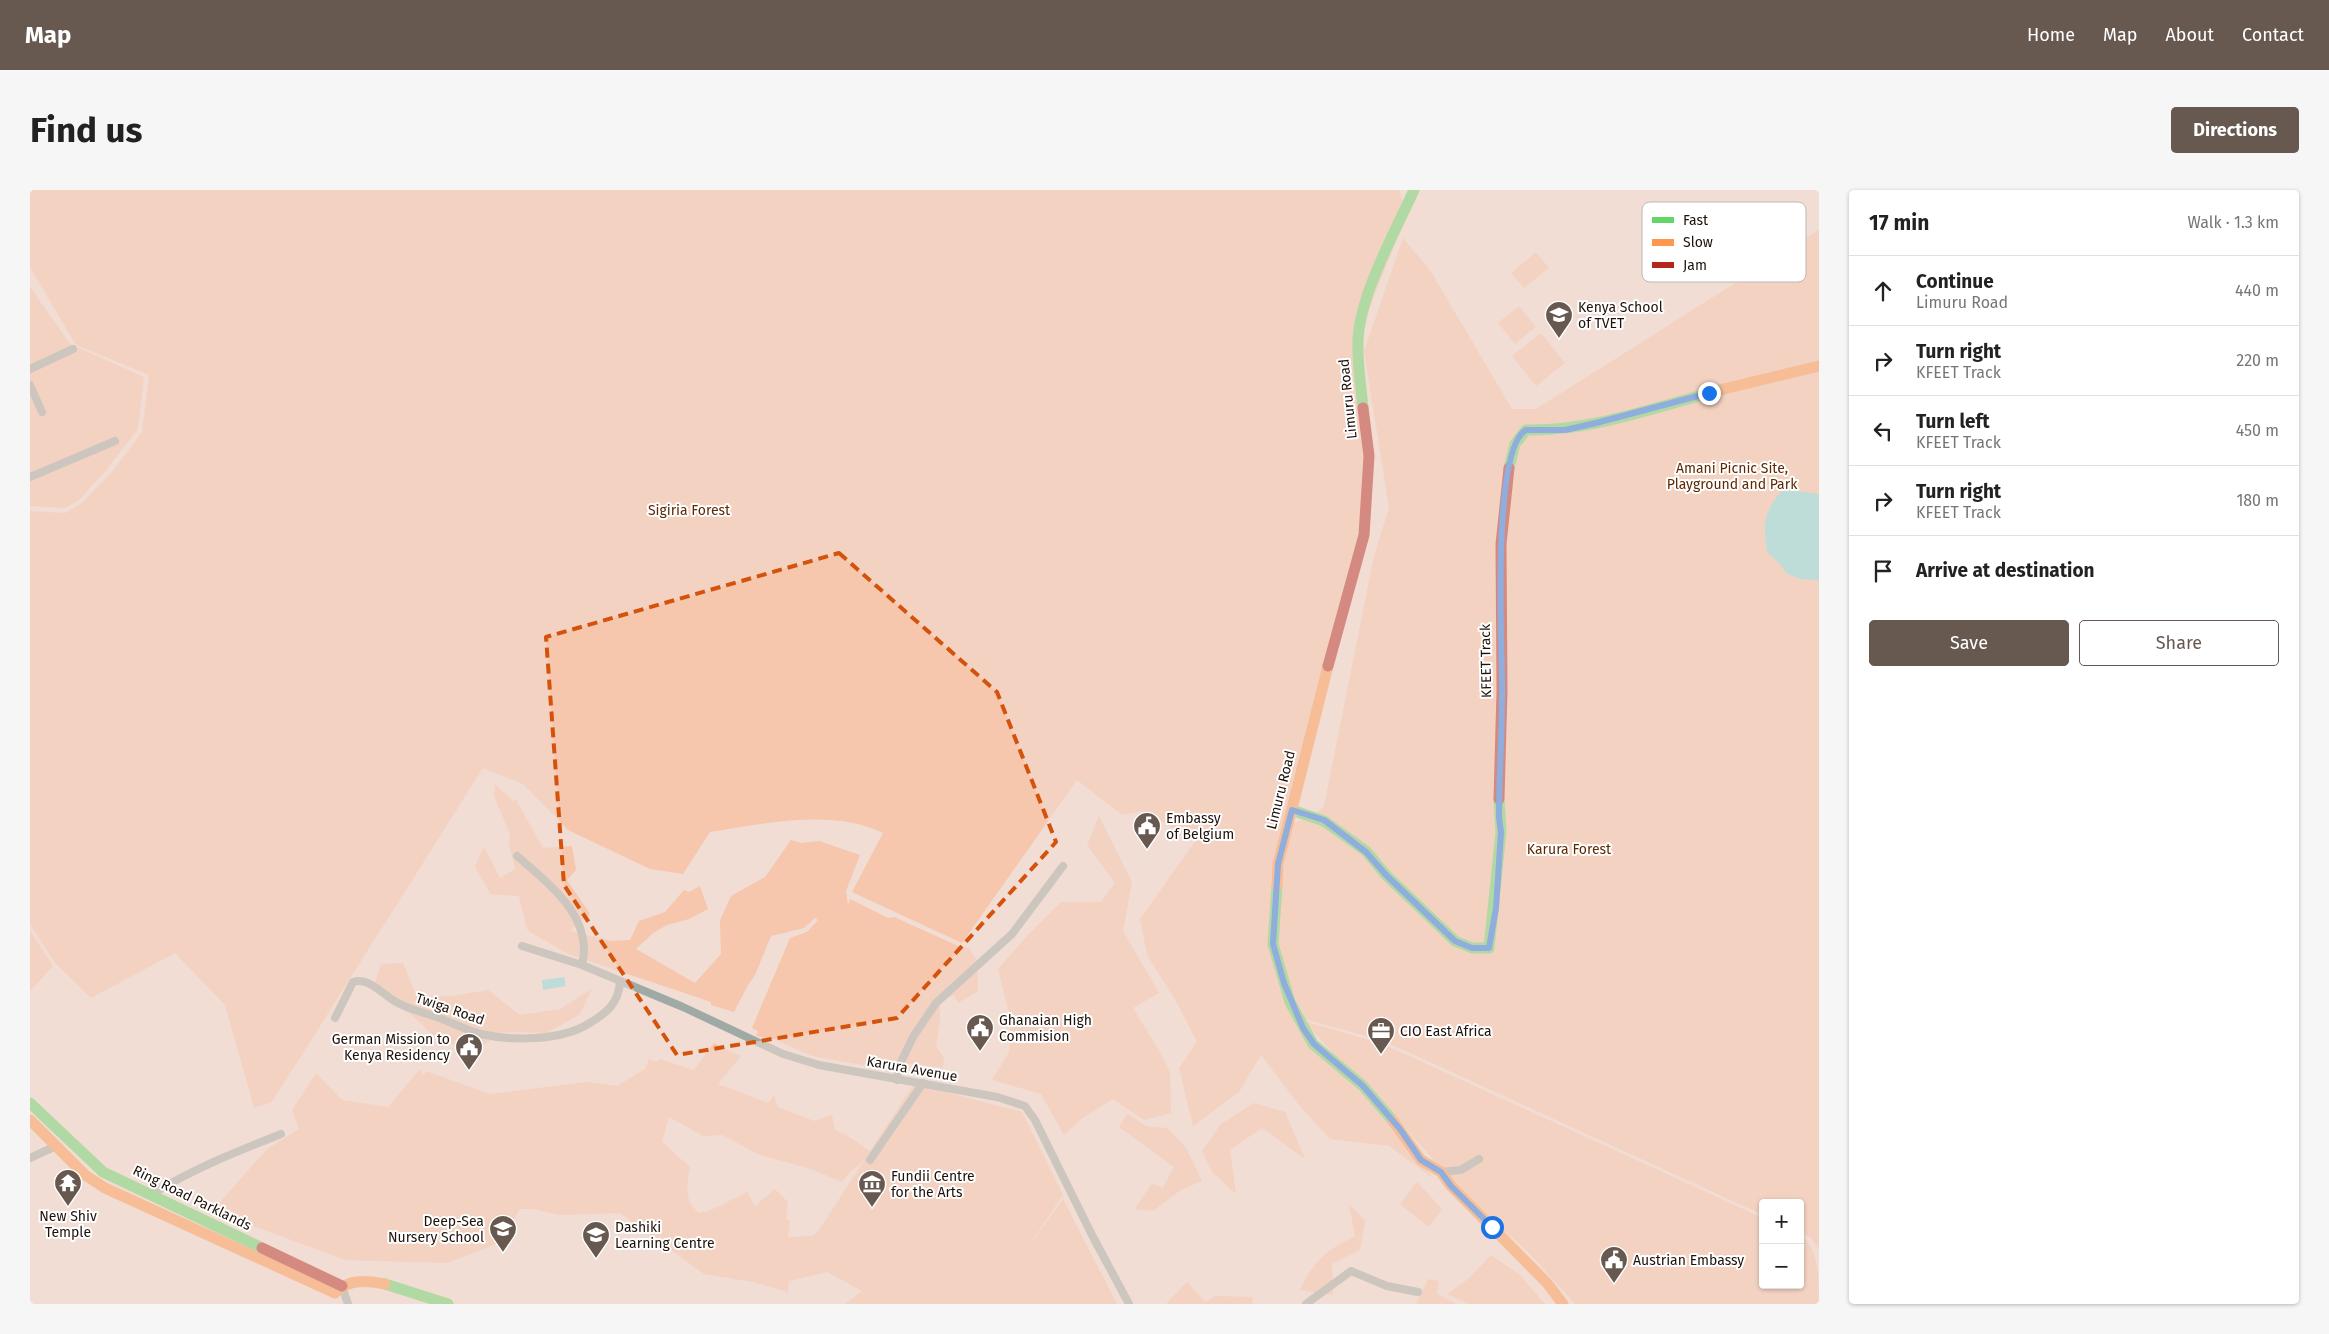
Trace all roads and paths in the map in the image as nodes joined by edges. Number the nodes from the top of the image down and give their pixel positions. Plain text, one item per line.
1 (1414, 190) edge
2 (1418, 190) edge
3 (1391, 242) junction
4 (73, 349) dead end
5 (1819, 366) edge
6 (30, 369) edge
7 (30, 385) edge
8 (42, 412) dead end
9 (115, 441) dead end
10 (30, 477) edge
11 (1292, 810) junction
12 (517, 856) dead end
13 (1063, 866) dead end
14 (522, 946) dead end
15 (586, 967) junction
16 (620, 981) junction
17 (335, 1018) dead end
18 (898, 1080) junction
19 (923, 1083) junction
20 (30, 1103) edge
21 (30, 1120) edge
22 (56, 1128) junction
23 (281, 1134) dead end
24 (48, 1137) junction
25 (56, 1146) junction
26 (30, 1158) edge
27 (1479, 1159) dead end
28 (870, 1160) dead end
29 (1441, 1172) junction
30 (151, 1195) junction
31 (338, 1289) junction
32 (1418, 1292) dead end
33 (348, 1304) edge
34 (448, 1304) edge
35 (1129, 1304) edge
36 (1306, 1304) edge
37 (1563, 1304) edge

1 - 3 street, Limuru Road
2 - 3 street
3 - 11 street, Limuru Road
4 - 6 street
5 - 11 street, KFEET Track
7 - 8 street
9 - 10 street
11 - 29 street, Limuru Road
12 - 15 street
13 - 18 street
14 - 15 street, Karura Avenue
15 - 16 street, Karura Avenue
16 - 17 street, Twiga Road
16 - 18 street, Karura Avenue
18 - 19 street, Karura Avenue
19 - 28 street
19 - 35 street, Karura Avenue
20 - 22 street, Ring Road Parklands
21 - 24 street, Ring Road Parklands
22 - 24 street
22 - 30 street, Ring Road Parklands
23 - 30 street
24 - 25 street, Ring Road Parklands
25 - 26 street
25 - 31 street, Ring Road Parklands
27 - 29 street
29 - 37 street, Limuru Road
30 - 31 street, Ring Road Parklands
31 - 33 street, Ring Road Parklands
31 - 34 street
32 - 36 street

